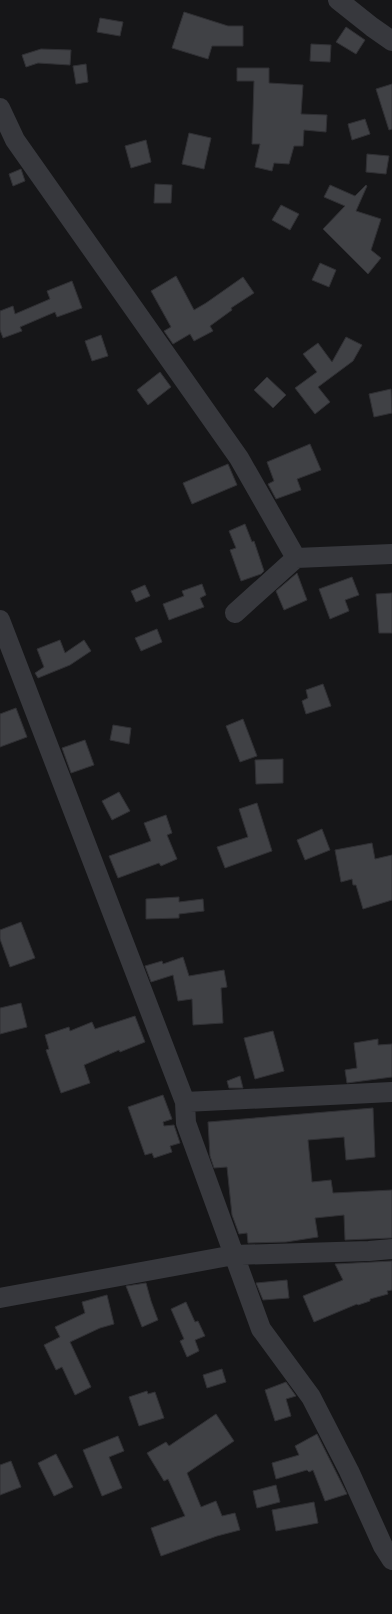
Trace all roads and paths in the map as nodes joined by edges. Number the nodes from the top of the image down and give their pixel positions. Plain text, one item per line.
1 (338, 0) edge
2 (392, 41) edge
3 (0, 108) edge
4 (392, 554) edge
5 (296, 558) junction
6 (235, 613) dead end
7 (0, 620) edge
8 (392, 1092) edge
9 (185, 1102) junction
10 (392, 1248) edge
11 (234, 1255) junction
12 (0, 1298) edge
13 (392, 1560) edge

1 - 2 street
3 - 5 street
4 - 5 street
5 - 6 street
7 - 9 street
8 - 9 street
9 - 11 street
10 - 11 street
11 - 12 street
11 - 13 street

